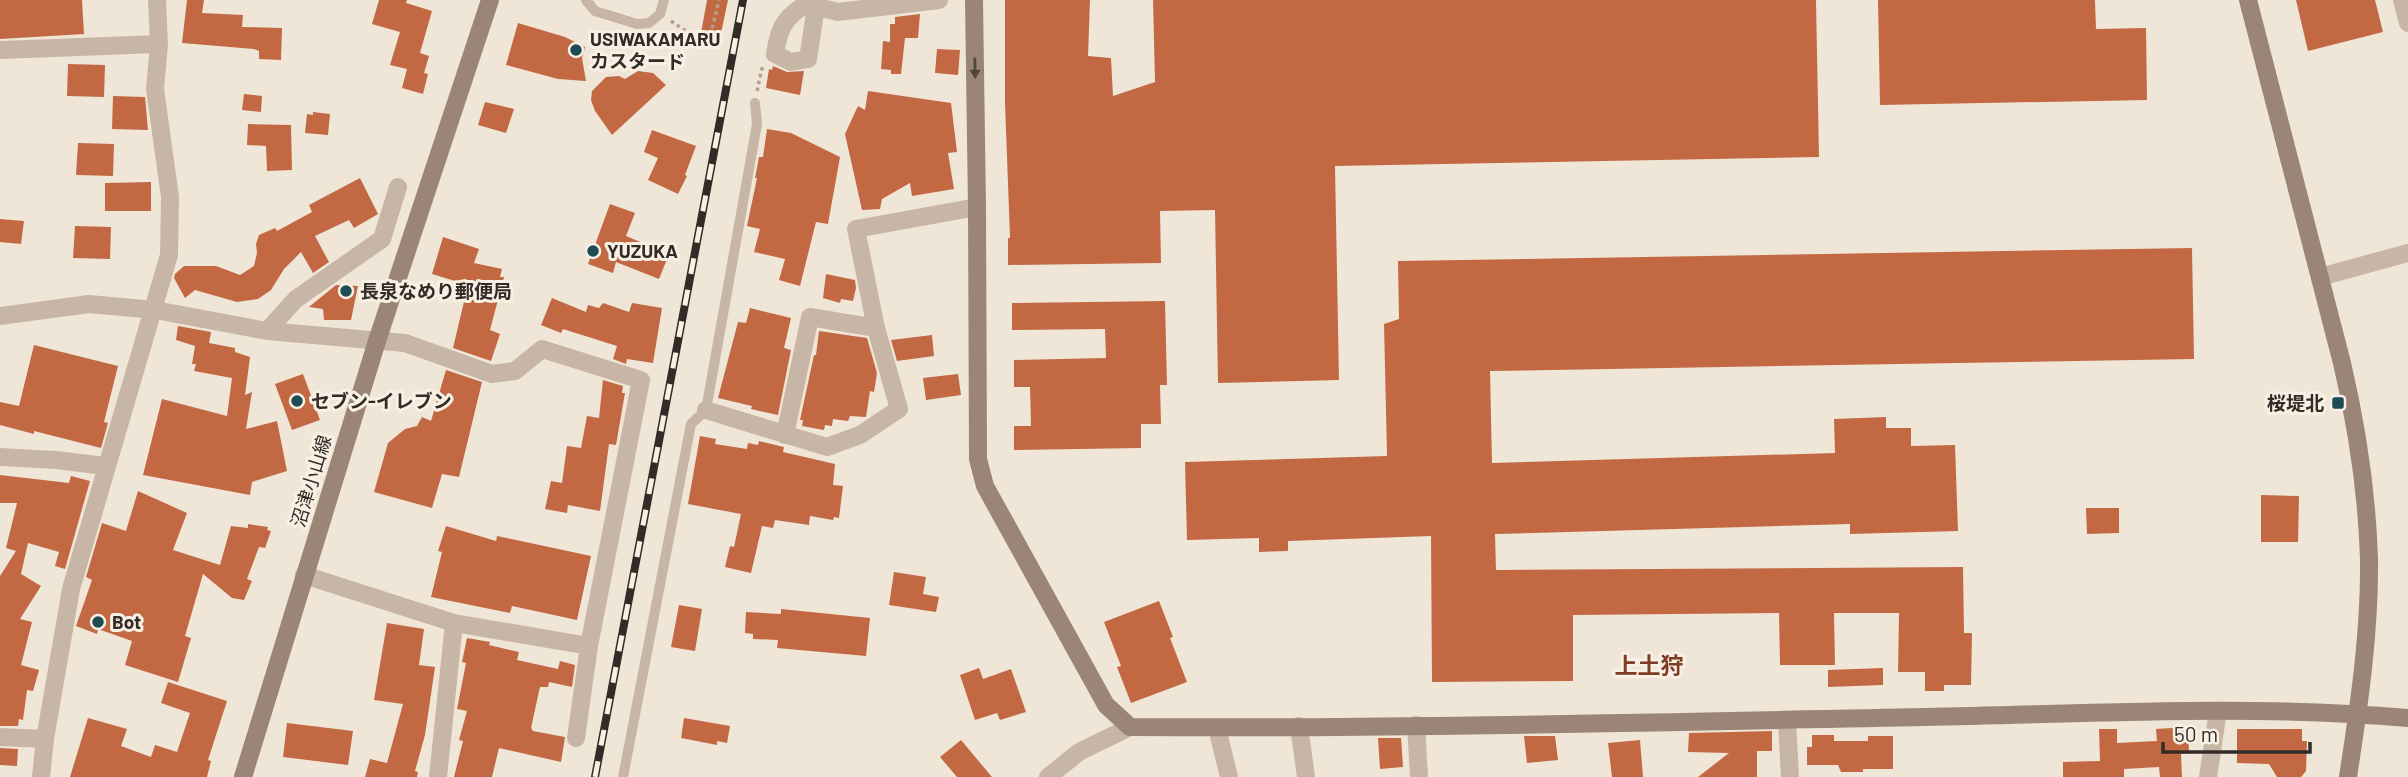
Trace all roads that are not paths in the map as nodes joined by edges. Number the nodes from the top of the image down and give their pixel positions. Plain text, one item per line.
1 (157, 0) edge
2 (490, 0) edge
3 (586, 0) edge
4 (664, 0) edge
5 (939, 0) edge
6 (974, 0) edge
7 (2248, 0) edge
8 (2402, 0) edge
9 (816, 6) dead end
10 (2408, 23) edge
11 (159, 44) junction
12 (0, 50) edge
13 (755, 103) dead end
14 (398, 187) dead end
15 (977, 207) junction
16 (2408, 253) edge
17 (2320, 276) junction
18 (155, 310) junction
19 (0, 316) edge
20 (876, 328) junction
21 (267, 331) junction
22 (377, 341) junction
23 (706, 410) junction
24 (785, 435) junction
25 (0, 457) edge
26 (105, 466) junction
27 (304, 575) junction
28 (454, 624) junction
29 (589, 646) junction
30 (2218, 711) junction
31 (2358, 713) junction
32 (2408, 718) edge
33 (1787, 720) junction
34 (1416, 725) junction
35 (1299, 726) junction
36 (1130, 727) junction
37 (1217, 728) junction
38 (0, 737) edge
39 (576, 738) dead end
40 (45, 739) junction
41 (41, 777) edge
42 (243, 777) edge
43 (438, 777) edge
44 (623, 777) edge
45 (1048, 777) edge
46 (1229, 777) edge
47 (1306, 777) edge
48 (1419, 777) edge
49 (1790, 777) edge
50 (2208, 777) edge
51 (2348, 777) edge

1 - 11 street
2 - 22 street, 沼津小山線
3 - 4 lane
5 - 9 street
6 -> 15 street
7 - 17 street
8 - 10 street
11 - 12 street
11 - 18 street
13 - 23 lane
14 - 21 street
15 - 20 street
15 - 36 street
16 - 17 street
17 - 31 street
18 - 19 street
18 - 21 street
18 - 26 street
20 - 24 street
20 - 24 street
21 - 22 street
22 - 27 street, 沼津小山線
22 - 29 street
23 - 24 street
23 - 44 lane
25 - 26 street
26 - 40 street
27 - 28 street
27 - 42 street, 沼津小山線
28 - 29 street
28 - 43 street
29 - 39 street
30 - 31 street
30 - 33 street
30 - 50 street
31 - 32 street
31 - 51 street
33 - 34 street
33 - 49 street
34 - 35 street
34 - 48 street
35 - 37 street
35 - 47 street
36 - 37 street
36 - 45 street
37 - 46 street
38 - 40 street
40 - 41 street

